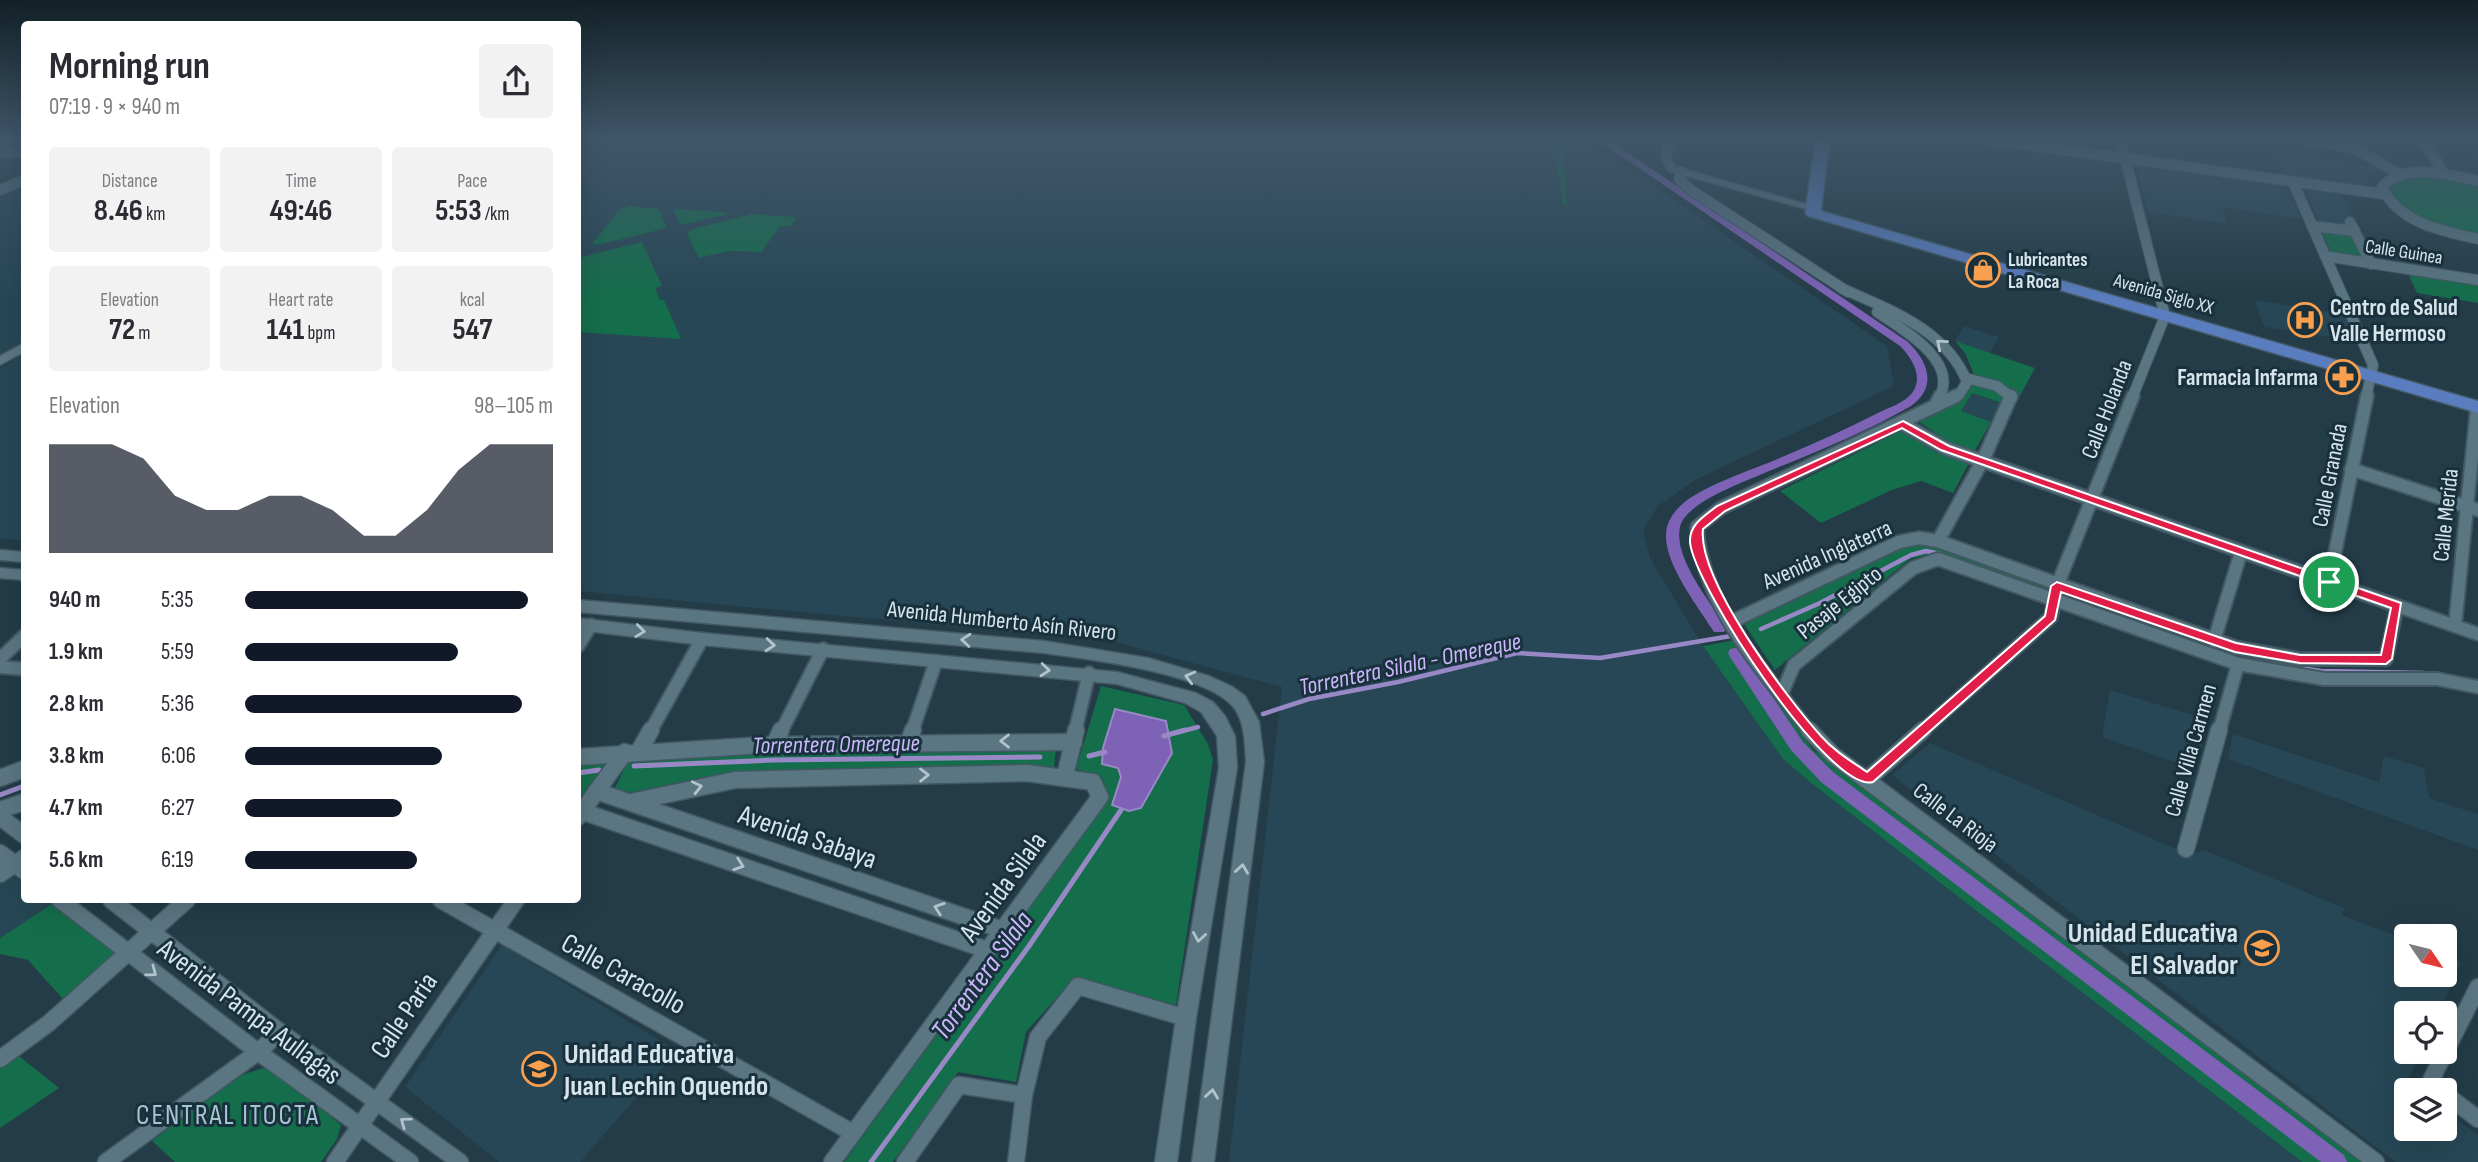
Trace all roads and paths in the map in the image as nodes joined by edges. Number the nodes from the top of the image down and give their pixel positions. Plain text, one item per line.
1 (1694, 192) edge
2 (1751, 192) edge
3 (1812, 192) edge
4 (2134, 192) edge
5 (2297, 192) edge
6 (2371, 192) edge
7 (2384, 194) joint
8 (1809, 209) junction
9 (2350, 222) dead end
10 (2312, 226) junction
11 (2355, 231) junction
12 (2478, 239) edge
13 (2325, 256) junction
14 (2371, 264) junction
15 (2478, 280) edge
16 (1840, 288) junction
17 (2165, 312) junction
18 (21, 349) edge
19 (0, 361) edge
20 (2371, 373) junction
21 (1966, 378) junction
22 (2478, 405) edge
23 (1933, 409) junction
24 (1903, 424) junction
25 (1983, 460) junction
26 (2351, 469) junction
27 (2093, 500) junction
28 (2472, 508) edge
29 (1937, 541) junction
30 (2241, 552) junction
31 (0, 555) edge
32 (21, 557) edge
33 (1938, 559) joint
34 (0, 573) edge
35 (21, 575) edge
36 (2329, 582) junction
37 (2056, 593) junction
38 (581, 606) edge
39 (2397, 606) junction
40 (1731, 622) junction
41 (584, 624) edge
42 (2455, 626) junction
43 (2478, 634) edge
44 (21, 639) edge
45 (702, 639) junction
46 (2214, 641) junction
47 (823, 649) junction
48 (0, 659) edge
49 (936, 661) junction
50 (2238, 664) junction
51 (0, 667) edge
52 (21, 669) edge
53 (1089, 673) junction
54 (2478, 687) edge
55 (1782, 693) junction
56 (909, 741) junction
57 (1074, 742) junction
58 (774, 745) junction
59 (632, 752) junction
60 (581, 757) edge
61 (21, 770) edge
62 (1065, 776) junction
63 (0, 778) edge
64 (1868, 779) junction
65 (1224, 790) junction
66 (596, 792) junction
67 (1253, 792) junction
68 (631, 802) junction
69 (21, 803) edge
70 (0, 810) edge
71 (581, 811) edge
72 (581, 814) edge
73 (0, 817) edge
74 (21, 833) edge
75 (2186, 849) dead end
76 (0, 853) edge
77 (21, 864) edge
78 (0, 874) edge
79 (64, 903) edge
80 (119, 903) edge
81 (183, 903) edge
82 (446, 903) edge
83 (514, 903) edge
84 (150, 929) junction
85 (493, 930) junction
86 (1003, 930) junction
87 (987, 950) junction
88 (128, 953) junction
89 (2478, 987) edge
90 (1186, 1018) junction
91 (281, 1032) junction
92 (258, 1052) junction
93 (0, 1059) edge
94 (2438, 1078) edge
95 (1024, 1095) junction
96 (377, 1101) junction
97 (2457, 1103) edge
98 (2478, 1119) edge
99 (361, 1125) junction
100 (853, 1133) junction
101 (106, 1162) edge
102 (335, 1162) edge
103 (410, 1162) edge
104 (460, 1162) edge
105 (832, 1162) edge
106 (905, 1162) edge
107 (1016, 1162) edge
108 (1166, 1162) edge
109 (1203, 1162) edge
110 (2376, 1162) edge

1 - 16 street
2 - 8 street, Avenida Siglo XX
3 - 8 highway
4 - 17 street
5 - 10 street
6 - 7 street
7 - 12 street
8 - 17 highway, Avenida Siglo XX
9 - 11 street
10 - 11 street
10 - 13 street
11 - 14 street
13 - 14 street, Calle Guinea
13 - 20 street
14 - 15 street, Calle Guinea
21 -> 16 street
16 - 23 street
17 - 20 highway, Avenida Siglo XX
17 - 27 street, Calle Holanda
18 - 19 street
20 - 22 highway, Avenida Siglo XX
20 - 26 street, Calle Granada
21 - 23 street, Calle La Rioja
21 - 25 street
22 - 28 street, Calle Merida
23 - 24 street, Calle La Rioja
24 - 25 street
24 - 40 street, Calle La Rioja
25 - 27 street
25 - 29 street
26 - 28 street
26 - 36 street, Calle Granada
27 - 30 street
27 - 37 street, Calle Holanda
28 - 42 street, Calle Merida
29 - 37 street, Avenida Inglaterra
29 - 40 street, Avenida Inglaterra
30 - 36 street
30 - 46 street
31 - 32 street
33 - 37 street, Avenida Inglaterra
33 - 55 street, Pasaje Egipto
34 - 35 street
36 - 39 street
37 - 46 street, Avenida Inglaterra
37 - 50 street, Avenida Inglaterra
37 - 64 street, Calle Holanda
67 -> 38 street, Avenida Humberto Asín Rivero
39 - 42 street
39 - 46 street, Avenida Inglaterra
40 - 55 street, Calle La Rioja
41 -> 45 street, Avenida Humberto Asín Rivero
42 - 43 street
44 - 48 street
45 -> 47 street, Avenida Humberto Asín Rivero
45 - 59 street
47 - 49 street, Avenida Humberto Asín Rivero
47 - 58 street
49 -> 53 street, Avenida Humberto Asín Rivero
49 - 56 street
50 - 54 street, Avenida Inglaterra
50 - 75 street, Calle Villa Carmen
51 - 52 street
53 - 57 street
53 - 65 street, Avenida Humberto Asín Rivero
55 - 64 street, Calle La Rioja
57 -> 56 street
56 - 58 street
57 - 62 street
58 - 59 street
59 - 60 street
59 - 66 street
61 - 63 street
68 -> 62 street
62 - 86 street, Avenida Silala
64 - 110 street, Calle La Rioja
65 - 67 street
65 -> 90 street, Avenida Humberto Asín Rivero
66 - 68 street, Avenida Sabaya
66 - 71 street
109 -> 67 street, Avenida Humberto Asín Rivero
86 -> 68 street, Avenida Sabaya
69 - 70 street
72 -> 87 street, Avenida Sabaya
73 - 74 street
76 - 77 street
77 - 78 street
79 - 88 street, Avenida Pampa Aullagas
80 - 84 street, Avenida Pampa Aullagas
81 - 84 street
82 - 85 street, Calle Caracollo
83 - 85 street, Calle Paria
84 - 88 street
84 - 91 street, Avenida Pampa Aullagas
85 - 96 street, Calle Paria
85 - 100 street, Calle Caracollo
86 - 87 street, Avenida Silala
87 - 100 street, Avenida Silala
88 -> 92 street, Avenida Pampa Aullagas
88 - 93 street
89 - 94 street
90 - 95 street
90 - 108 street, Avenida Humberto Asín Rivero
91 - 92 street
91 - 96 street, Avenida Pampa Aullagas
92 - 99 street, Avenida Pampa Aullagas
92 - 101 street
95 - 106 street
95 - 107 street
96 - 99 street, Calle Paria
104 -> 96 street, Avenida Pampa Aullagas
97 - 98 street
99 - 102 street, Calle Paria
99 - 103 street, Avenida Pampa Aullagas
100 - 105 street, Avenida Silala

